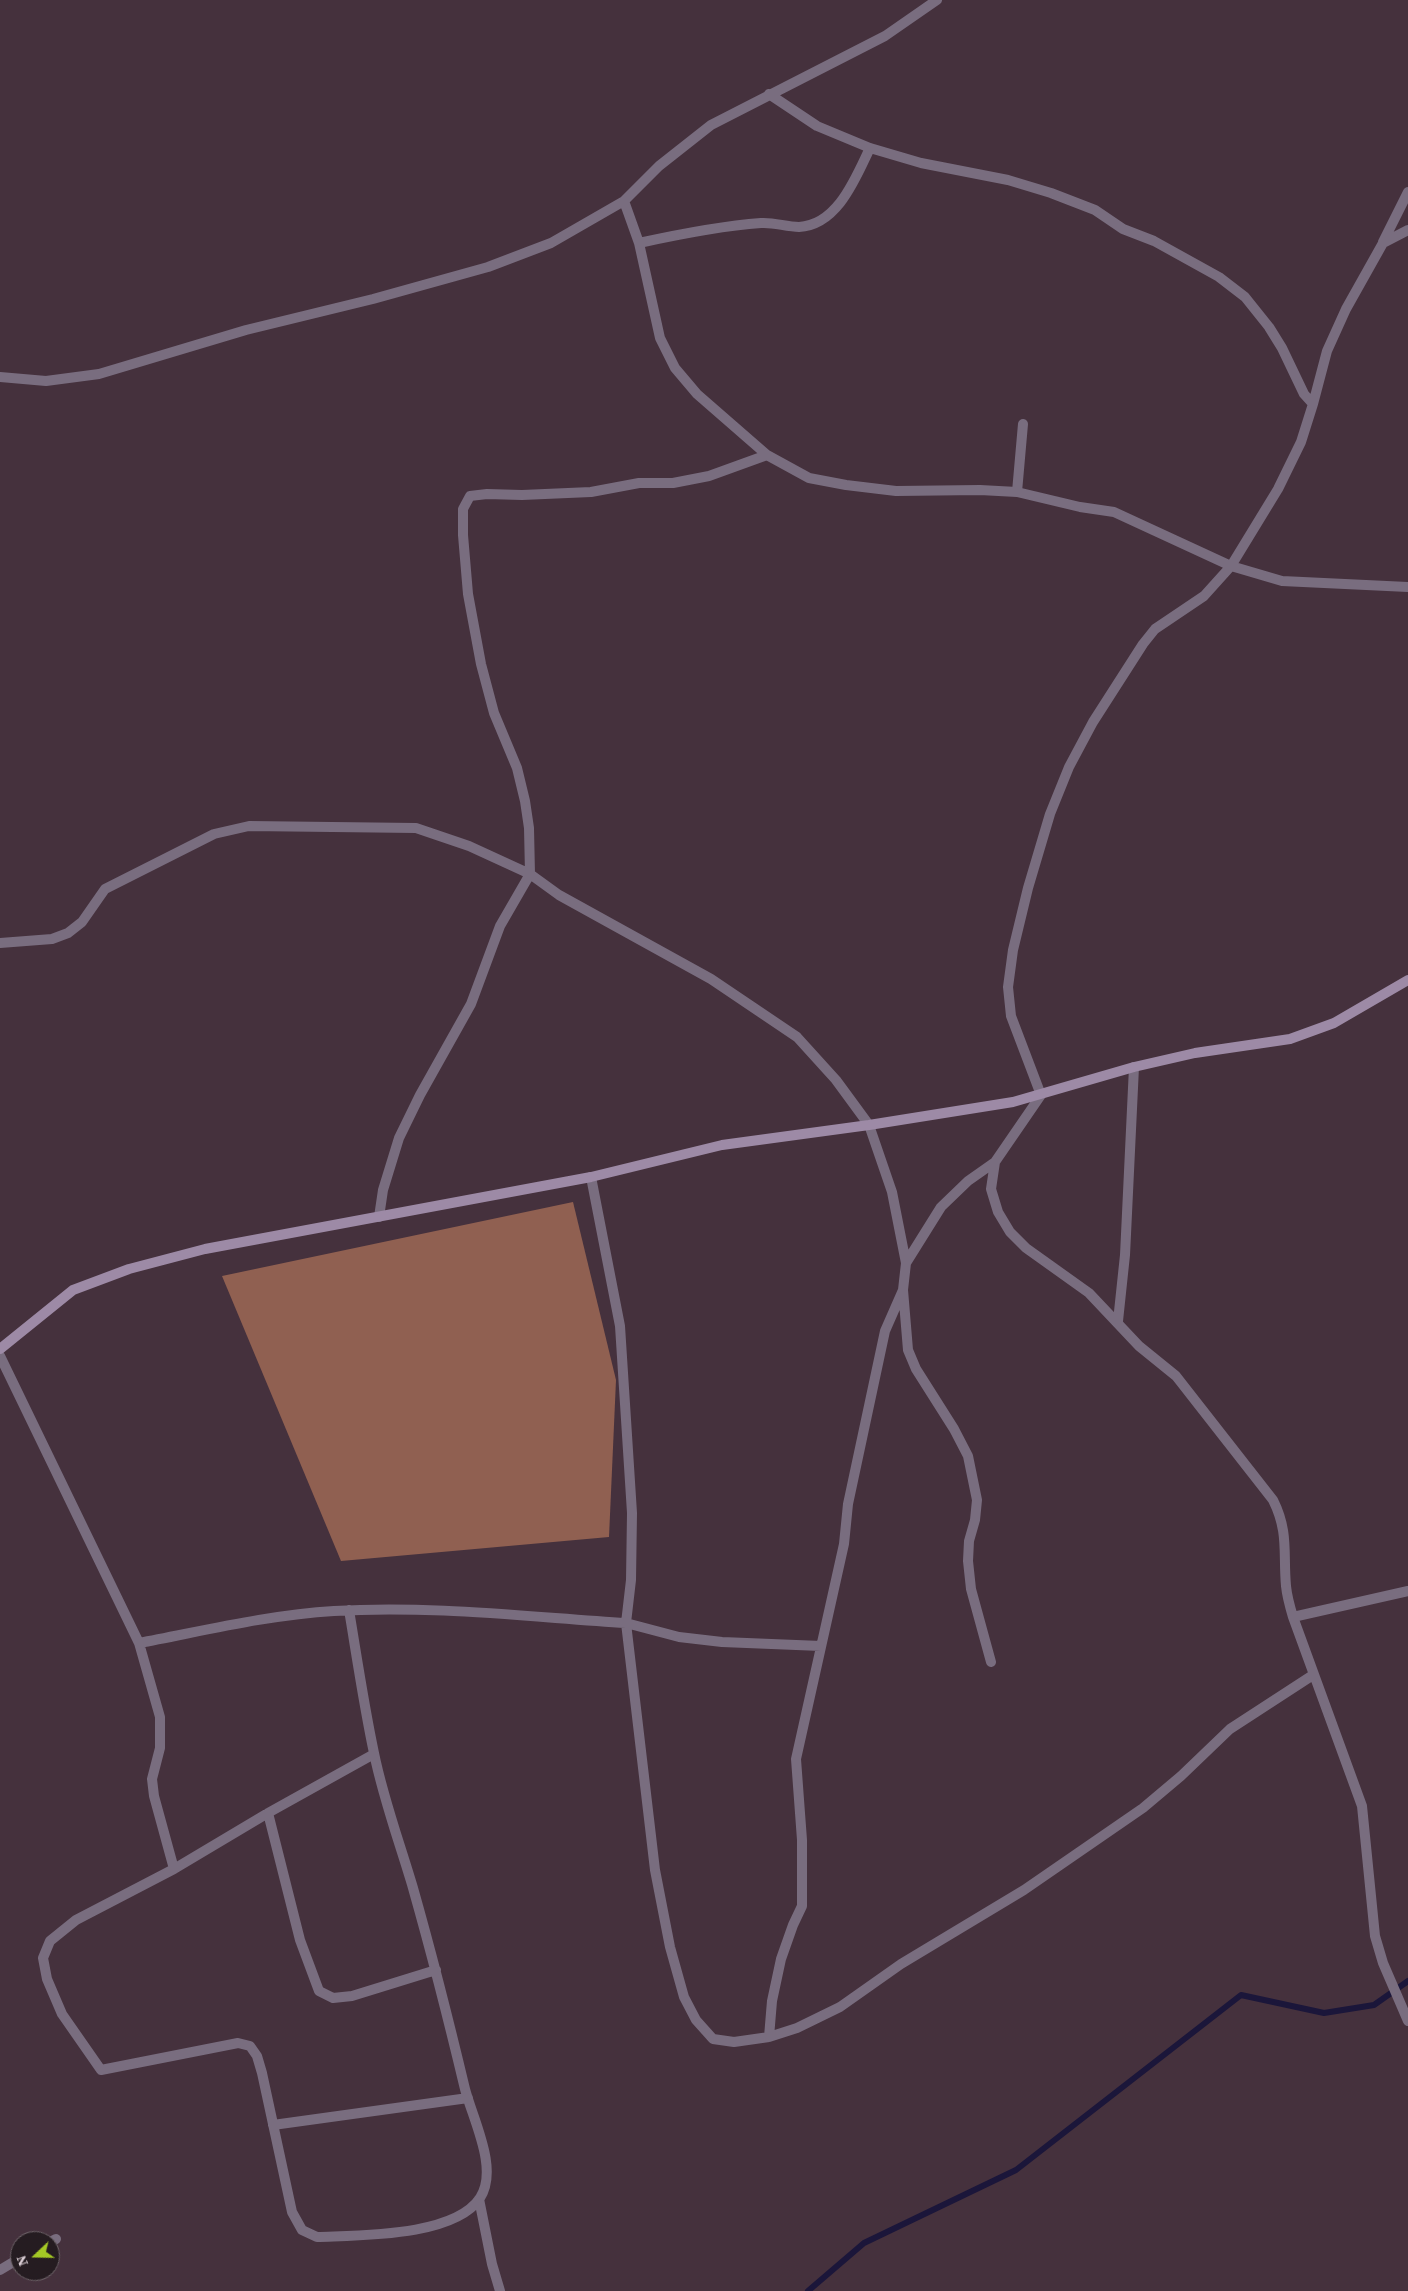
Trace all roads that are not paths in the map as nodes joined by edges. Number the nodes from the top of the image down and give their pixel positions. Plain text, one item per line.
1 (937, 0) edge
2 (769, 94) junction
3 (870, 148) junction
4 (1408, 192) edge
5 (624, 201) junction
6 (1408, 230) edge
7 (640, 243) junction
8 (1382, 243) junction
9 (0, 377) edge
10 (1313, 404) junction
11 (1023, 424) dead end
12 (767, 455) junction
13 (1017, 492) junction
14 (1230, 566) junction
15 (1408, 588) edge
16 (530, 874) junction
17 (0, 943) edge
18 (1408, 980) edge
19 (1134, 1067) junction
20 (1041, 1095) junction
21 (869, 1125) junction
22 (994, 1162) junction
23 (591, 1177) junction
24 (380, 1217) junction
25 (906, 1263) junction
26 (903, 1290) junction
27 (1118, 1322) junction
28 (0, 1350) edge
29 (0, 1356) edge
30 (1408, 1591) edge
31 (349, 1610) junction
32 (1293, 1617) junction
33 (626, 1623) junction
34 (139, 1643) junction
35 (821, 1646) junction
36 (991, 1662) dead end
37 (1313, 1675) junction
38 (374, 1754) junction
39 (268, 1813) junction
40 (174, 1869) junction
41 (436, 1970) junction
42 (1408, 2021) edge
43 (770, 2038) junction
44 (468, 2098) junction
45 (273, 2125) junction
46 (479, 2199) junction
47 (500, 2291) edge

1 - 2 street
2 - 3 street
2 - 5 street
3 - 7 street
3 - 10 street
4 - 8 street
5 - 7 street
5 - 9 street
6 - 8 street
7 - 12 street
8 - 10 street
10 - 14 street
11 - 13 street
12 - 13 street
12 - 16 street
13 - 14 street
14 - 15 street
14 - 20 street
16 - 17 street
16 - 21 street
16 - 24 street
18 - 19 street
19 - 20 street
19 - 27 street
20 - 21 street
20 - 22 street
21 - 23 street
21 - 25 street
22 - 25 street
22 - 27 street
23 - 24 street
23 - 33 street
24 - 28 street
25 - 26 street
26 - 35 street
26 - 36 street
27 - 32 street
29 - 34 street
30 - 32 street
31 - 33 street
31 - 34 street
31 - 38 street
32 - 37 street
33 - 35 street
33 - 43 street
34 - 40 street
35 - 43 street
37 - 42 street
37 - 43 street
38 - 39 street
38 - 41 street
39 - 40 street
39 - 41 street
40 - 45 street
41 - 44 street
44 - 45 street
44 - 46 street
45 - 46 street
46 - 47 street

